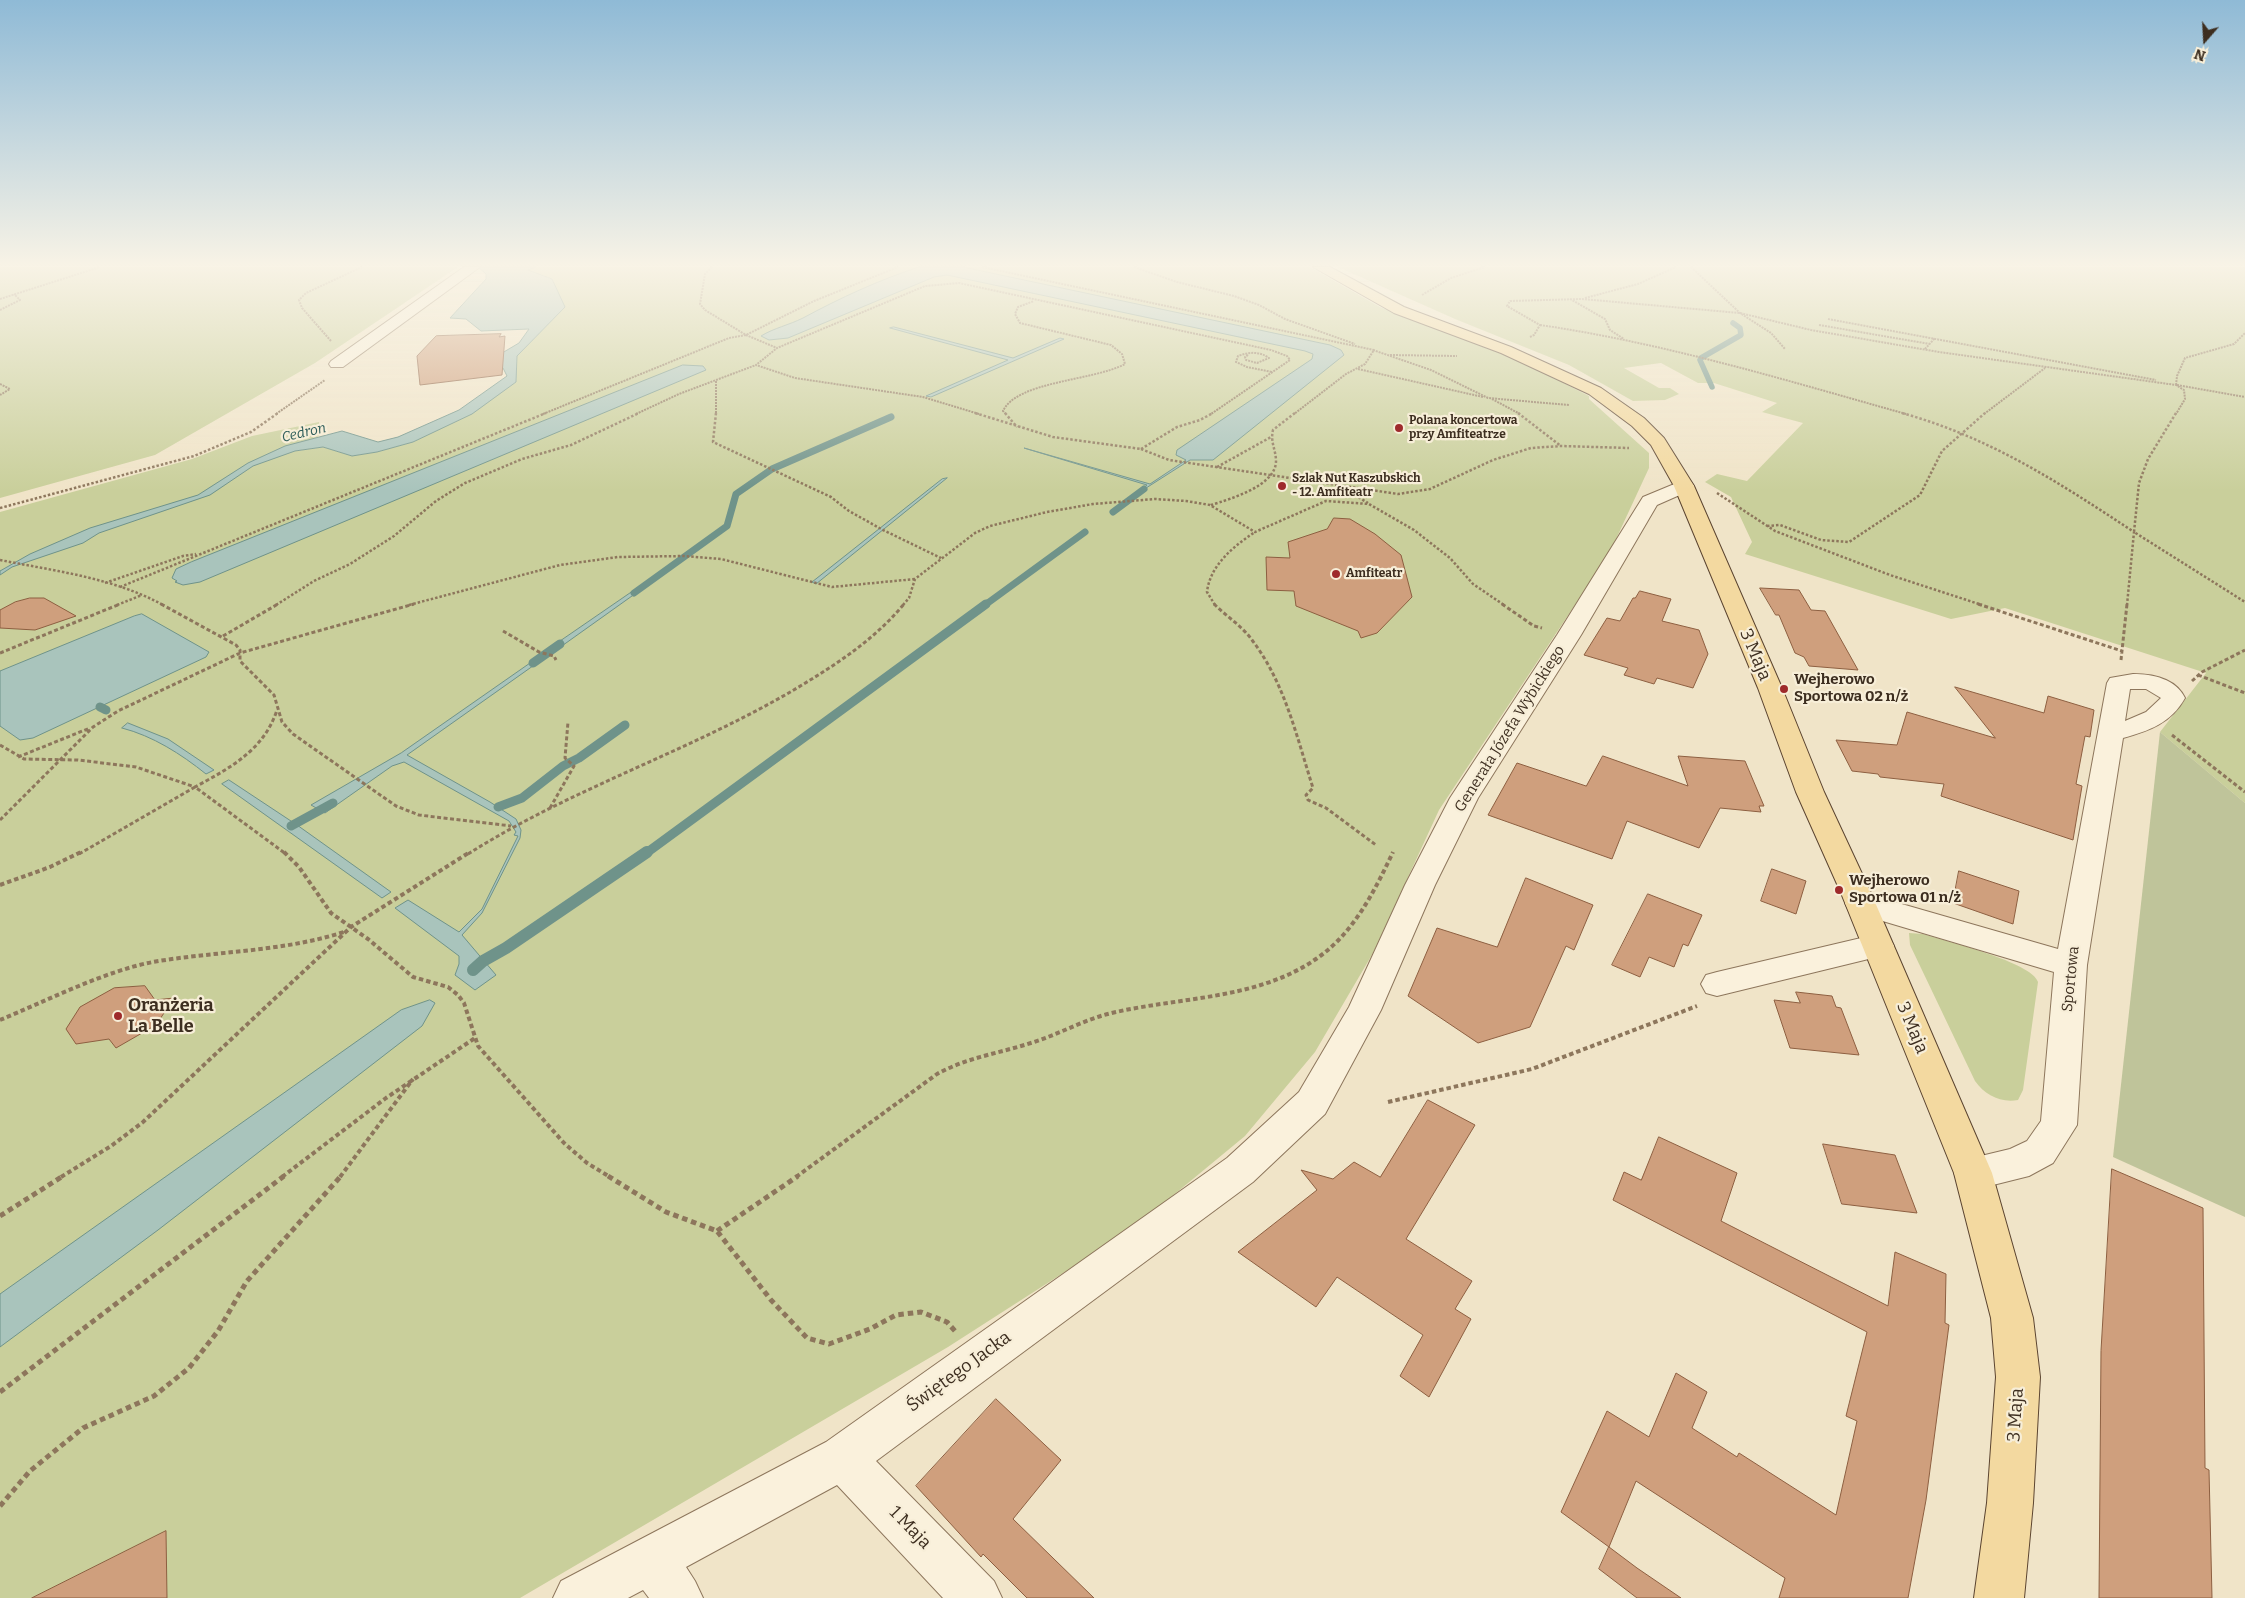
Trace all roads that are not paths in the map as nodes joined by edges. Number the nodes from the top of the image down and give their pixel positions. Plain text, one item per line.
1 (368, 342) edge
2 (1484, 342) edge
3 (337, 364) road end
4 (1698, 487) junction
5 (2112, 733) junction
6 (1860, 903) junction
7 (1878, 946) junction
8 (2071, 965) junction
9 (1717, 984) road end
10 (1312, 1103) joint
11 (1973, 1173) junction
12 (842, 1458) junction
13 (651, 1559) junction
14 (578, 1598) edge
15 (678, 1598) edge
16 (977, 1598) edge
17 (1999, 1598) edge

1 - 3 street
2 - 4 main road, 3 Maja
4 - 6 main road, 3 Maja
4 - 10 street, Generała Józefa Wybickiego
5 - 5 street, Sportowa
5 - 8 street, Sportowa
6 - 7 main road, 3 Maja
6 - 8 street
7 - 9 street
7 - 11 main road, 3 Maja
8 - 11 street, Sportowa
10 - 12 street, Świętego Jacka
11 - 17 main road, 3 Maja
12 - 13 street, Świętego Jacka
12 - 16 street, 1 Maja
13 - 14 street, Świętego Jacka
13 - 15 street

